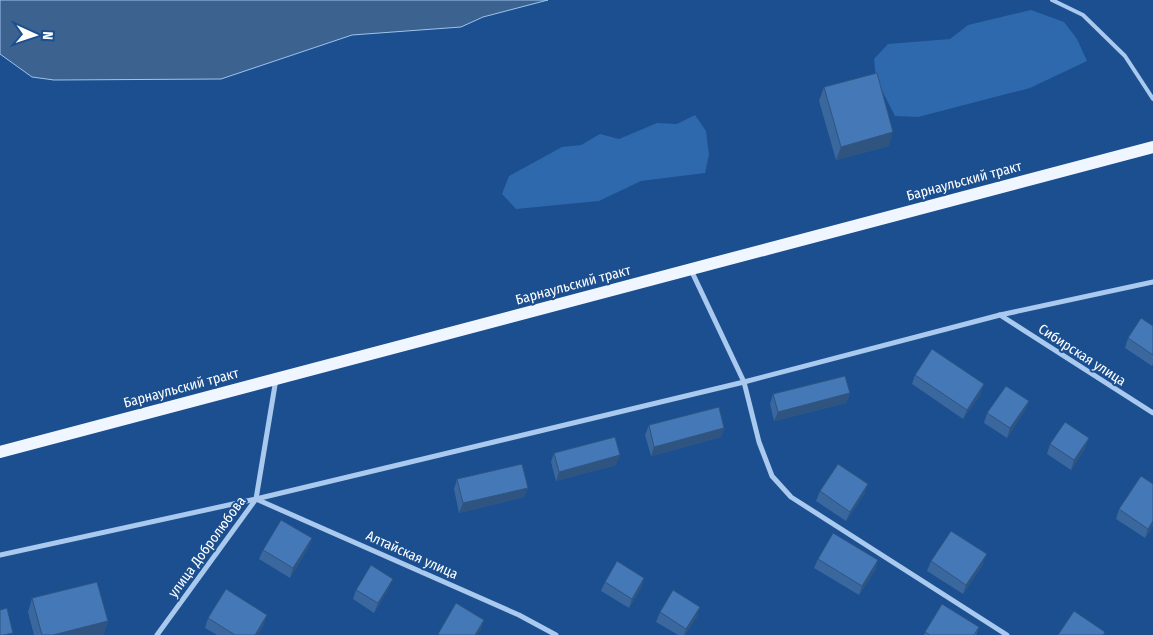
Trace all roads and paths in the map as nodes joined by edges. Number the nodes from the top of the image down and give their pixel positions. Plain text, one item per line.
1 (1052, 0) edge
2 (1153, 99) edge
3 (1153, 147) edge
4 (690, 269) junction
5 (1153, 282) edge
6 (1000, 315) junction
7 (276, 379) junction
8 (744, 382) junction
9 (1153, 413) edge
10 (0, 452) edge
11 (256, 499) junction
12 (0, 555) edge
13 (157, 635) edge
14 (556, 635) edge
15 (1007, 635) edge

1 - 2 lane
3 - 4 main road, Барнаульский тракт
4 - 7 main road, Барнаульский тракт
4 - 8 street
5 - 6 street
6 - 8 street
6 - 9 street, Сибирская улица
7 - 10 main road, Барнаульский тракт
7 - 11 street, улица Добролюбова
8 - 11 street
8 - 15 street
11 - 12 street
11 - 13 street, улица Добролюбова
11 - 14 street, Алтайская улица

